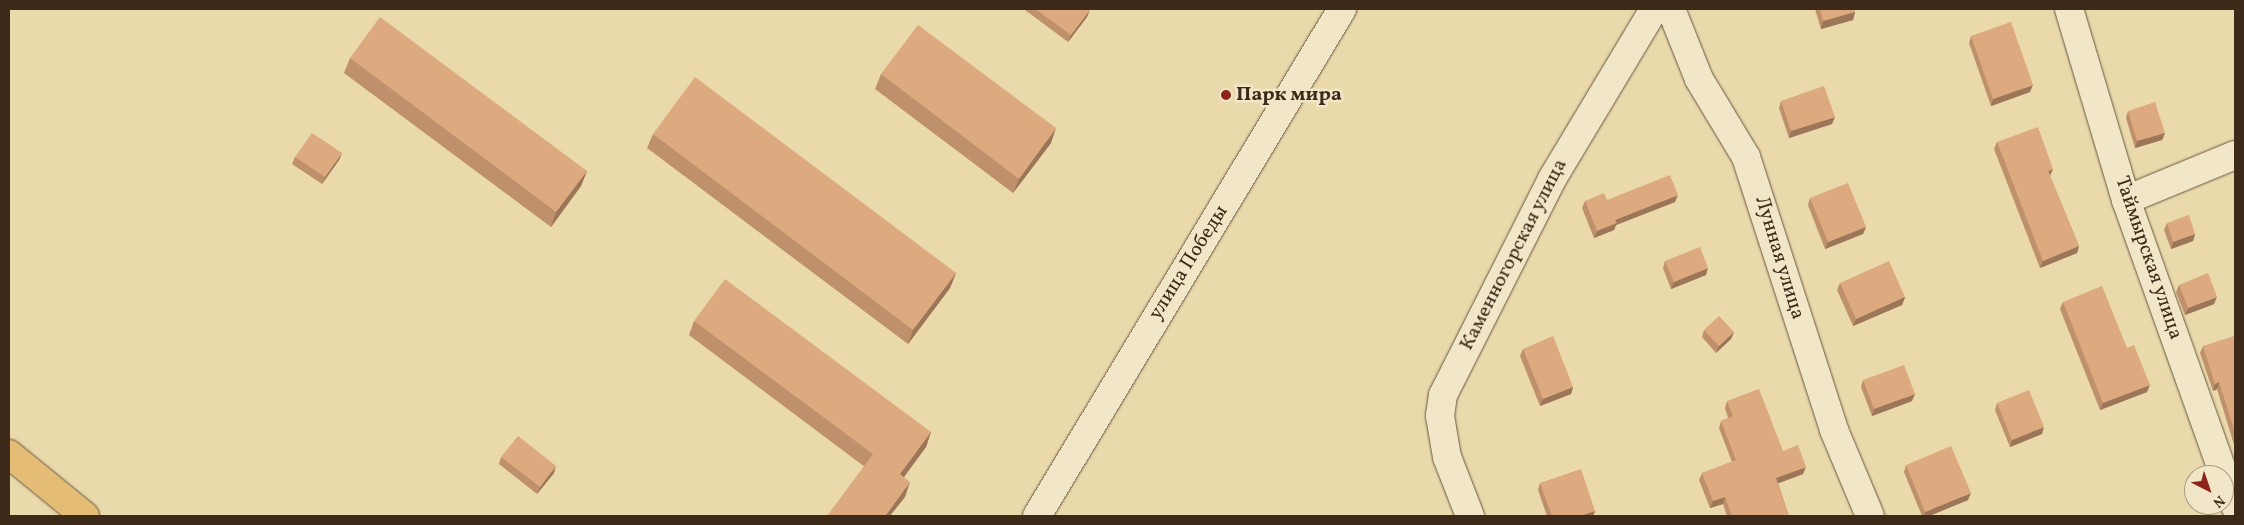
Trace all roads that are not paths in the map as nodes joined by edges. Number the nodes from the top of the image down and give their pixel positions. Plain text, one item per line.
1 (1342, 9) edge
2 (1654, 9) edge
3 (1671, 9) edge
4 (2069, 9) edge
5 (2235, 155) edge
6 (2126, 200) junction
7 (9, 454) edge
8 (2235, 506) edge
9 (85, 516) edge
10 (1036, 516) edge
11 (1470, 516) edge
12 (1870, 516) edge

1 - 10 street, улица Победы
2 - 11 street, Каменногорская улица
3 - 12 street, Лунная улица
4 - 6 street, Таймырская улица
5 - 6 street
6 - 8 street, Таймырская улица
7 - 9 main road

